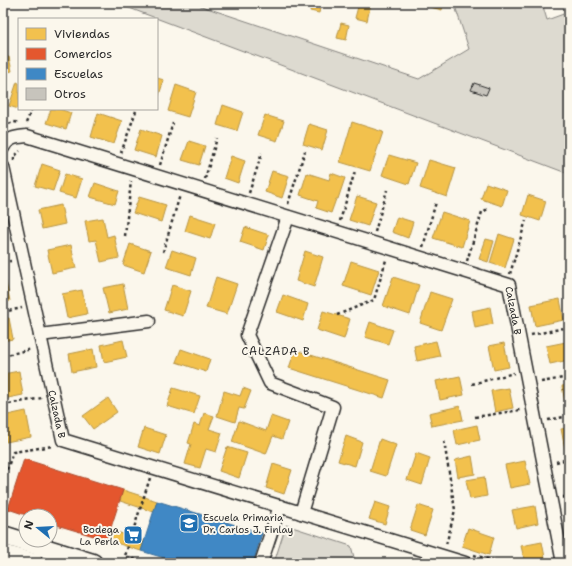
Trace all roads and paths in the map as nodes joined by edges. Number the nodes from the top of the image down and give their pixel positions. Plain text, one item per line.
1 (32, 110) edge
2 (136, 111) dead end
3 (173, 123) dead end
4 (3, 126) edge
5 (217, 138) dead end
6 (3, 148) edge
7 (25, 150) dead end
8 (114, 151) dead end
9 (304, 151) dead end
10 (121, 153) junction
11 (262, 153) dead end
12 (128, 155) dead end
13 (153, 163) dead end
14 (160, 165) junction
15 (8, 167) edge
16 (167, 168) dead end
17 (355, 170) dead end
18 (212, 181) dead end
19 (138, 182) dead end
20 (387, 190) dead end
21 (242, 191) dead end
22 (174, 193) dead end
23 (249, 193) junction
24 (256, 195) dead end
25 (436, 202) dead end
26 (281, 203) dead end
27 (488, 209) dead end
28 (288, 217) junction
29 (526, 220) dead end
30 (347, 224) dead end
31 (381, 234) dead end
32 (126, 236) dead end
33 (416, 245) dead end
34 (422, 247) junction
35 (430, 250) dead end
36 (163, 252) dead end
37 (9, 254) dead end
38 (387, 258) dead end
39 (11, 261) junction
40 (3, 262) edge
41 (474, 263) dead end
42 (12, 268) dead end
43 (514, 276) dead end
44 (20, 301) dead end
45 (22, 308) junction
46 (3, 312) edge
47 (23, 315) dead end
48 (337, 315) dead end
49 (148, 321) dead end
50 (569, 327) edge
51 (529, 328) dead end
52 (40, 335) junction
53 (30, 342) dead end
54 (31, 349) junction
55 (3, 356) edge
56 (33, 356) dead end
57 (518, 372) dead end
58 (569, 377) edge
59 (472, 384) dead end
60 (542, 390) dead end
61 (41, 391) dead end
62 (42, 398) junction
63 (3, 405) edge
64 (44, 405) dead end
65 (524, 409) dead end
66 (546, 413) dead end
67 (569, 416) edge
68 (476, 417) dead end
69 (548, 420) junction
70 (549, 427) dead end
71 (52, 439) dead end
72 (444, 441) dead end
73 (555, 455) dead end
74 (569, 459) edge
75 (556, 462) junction
76 (154, 468) junction
77 (558, 469) dead end
78 (3, 481) edge
79 (562, 490) dead end
80 (563, 497) junction
81 (569, 497) edge
82 (565, 504) dead end
83 (280, 506) junction
84 (301, 513) junction
85 (3, 535) edge
86 (452, 548) dead end
87 (6, 557) edge
88 (469, 559) edge
89 (34, 563) edge
90 (93, 563) edge
91 (147, 563) edge
92 (261, 563) edge
93 (502, 563) edge
94 (564, 563) edge

1 - 4 path
2 - 10 path
3 - 14 path
5 - 18 path
6 - 28 street, Calzada B
7 - 15 path
8 - 10 path
9 - 26 path
10 - 12 path
11 - 23 path
13 - 14 path
14 - 16 path
15 - 52 street, Calzada B
17 - 30 path
19 - 32 path
20 - 31 path
21 - 23 path
22 - 36 path
23 - 24 path
25 - 34 path
27 - 41 path
28 - 84 street
28 - 94 street, Calzada B
29 - 43 path
33 - 34 path
34 - 35 path
37 - 39 path
38 - 48 path
39 - 40 path
39 - 42 path
44 - 45 path
45 - 46 path
45 - 47 path
49 - 52 street
50 - 51 path
52 - 76 street, Calzada B
53 - 54 path
54 - 55 path
54 - 56 path
57 - 59 path
58 - 60 path
61 - 62 path
62 - 63 path
62 - 64 path
65 - 68 path
66 - 69 path
67 - 69 path
69 - 70 path
71 - 78 path
72 - 86 path
73 - 75 path
74 - 75 path
75 - 77 path
76 - 83 street, Calzada B
76 - 91 path
79 - 80 path
80 - 81 path
80 - 82 path
83 - 84 street, Calzada B
83 - 92 street
84 - 88 street, Calzada B
85 - 87 street
85 - 90 street
87 - 89 street
88 - 93 path

